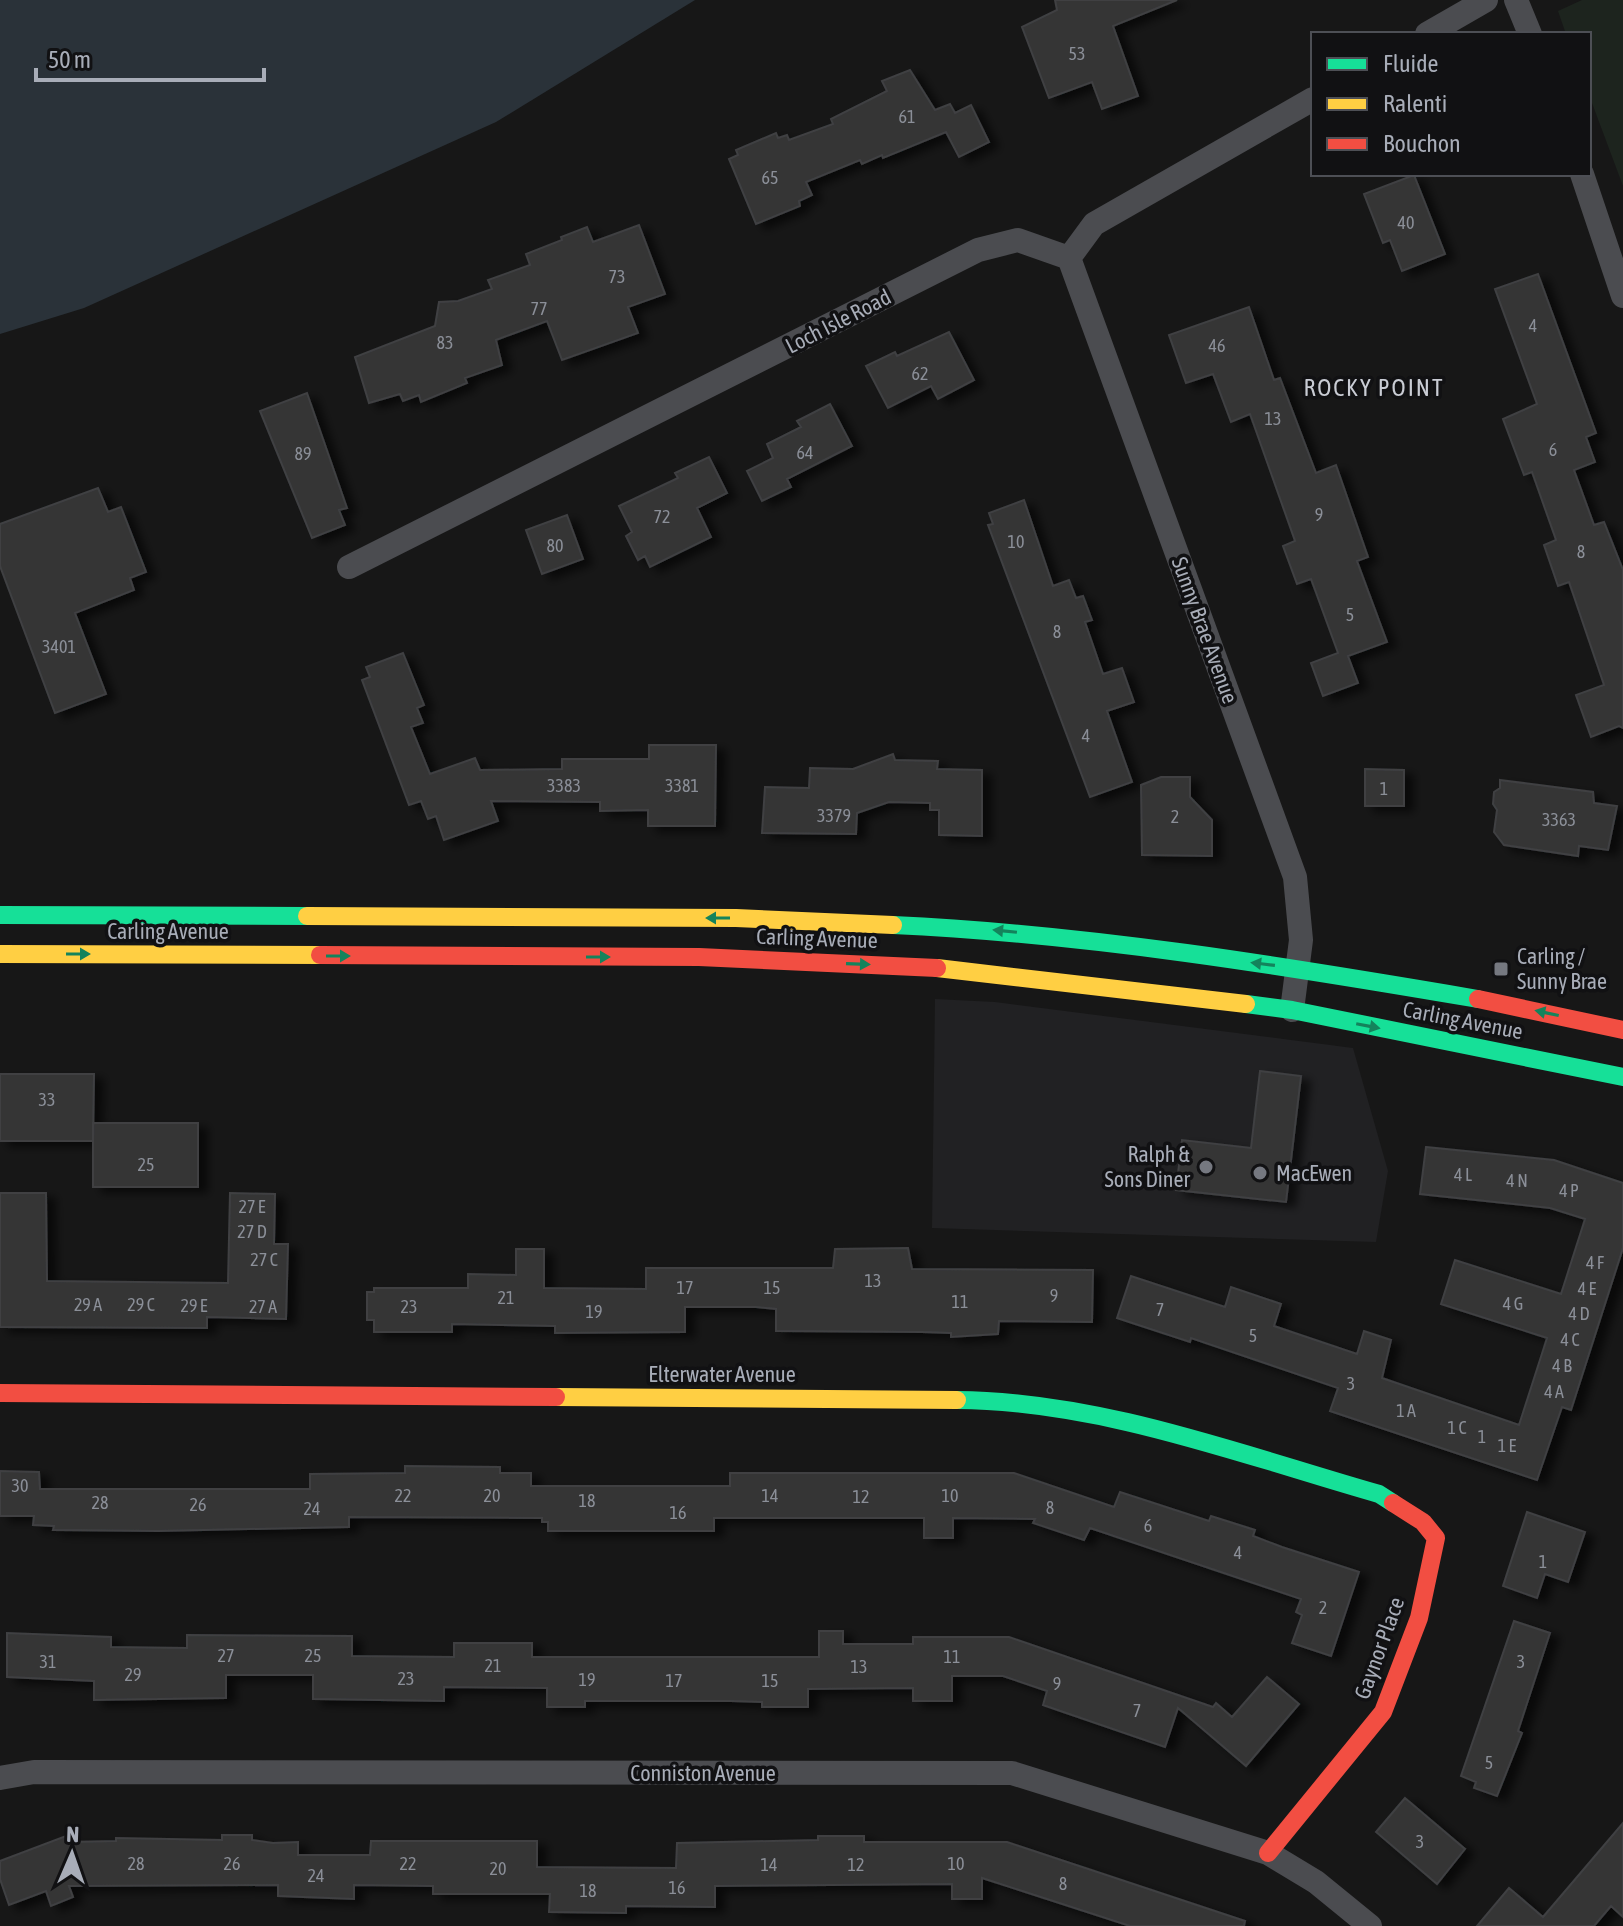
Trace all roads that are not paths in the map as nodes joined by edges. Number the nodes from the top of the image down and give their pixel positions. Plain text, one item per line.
1 (1486, 0) edge
2 (1516, 0) edge
3 (1430, 32) edge
4 (1529, 32) edge
5 (1311, 100) edge
6 (1583, 176) edge
7 (1069, 258) junction
8 (1623, 296) edge
9 (349, 567) dead end
10 (0, 915) edge
11 (0, 954) edge
12 (1298, 968) junction
13 (1292, 1010) junction
14 (1623, 1030) edge
15 (1623, 1077) edge
16 (0, 1393) edge
17 (1423, 1522) joint
18 (0, 1778) edge
19 (1268, 1853) junction
20 (1370, 1926) edge

1 - 3 street
2 - 4 street
5 - 7 street
6 - 8 street
7 - 9 street, Loch Isle Road
7 - 12 street, Sunny Brae Avenue
12 -> 10 main road, Carling Avenue
11 -> 13 main road, Carling Avenue
12 - 13 street, Sunny Brae Avenue
14 -> 12 main road, Carling Avenue
13 -> 15 main road, Carling Avenue
16 - 17 main road, Elterwater Avenue
17 - 19 main road, Gaynor Place
18 - 19 street, Conniston Avenue
19 - 20 street, Conniston Avenue

